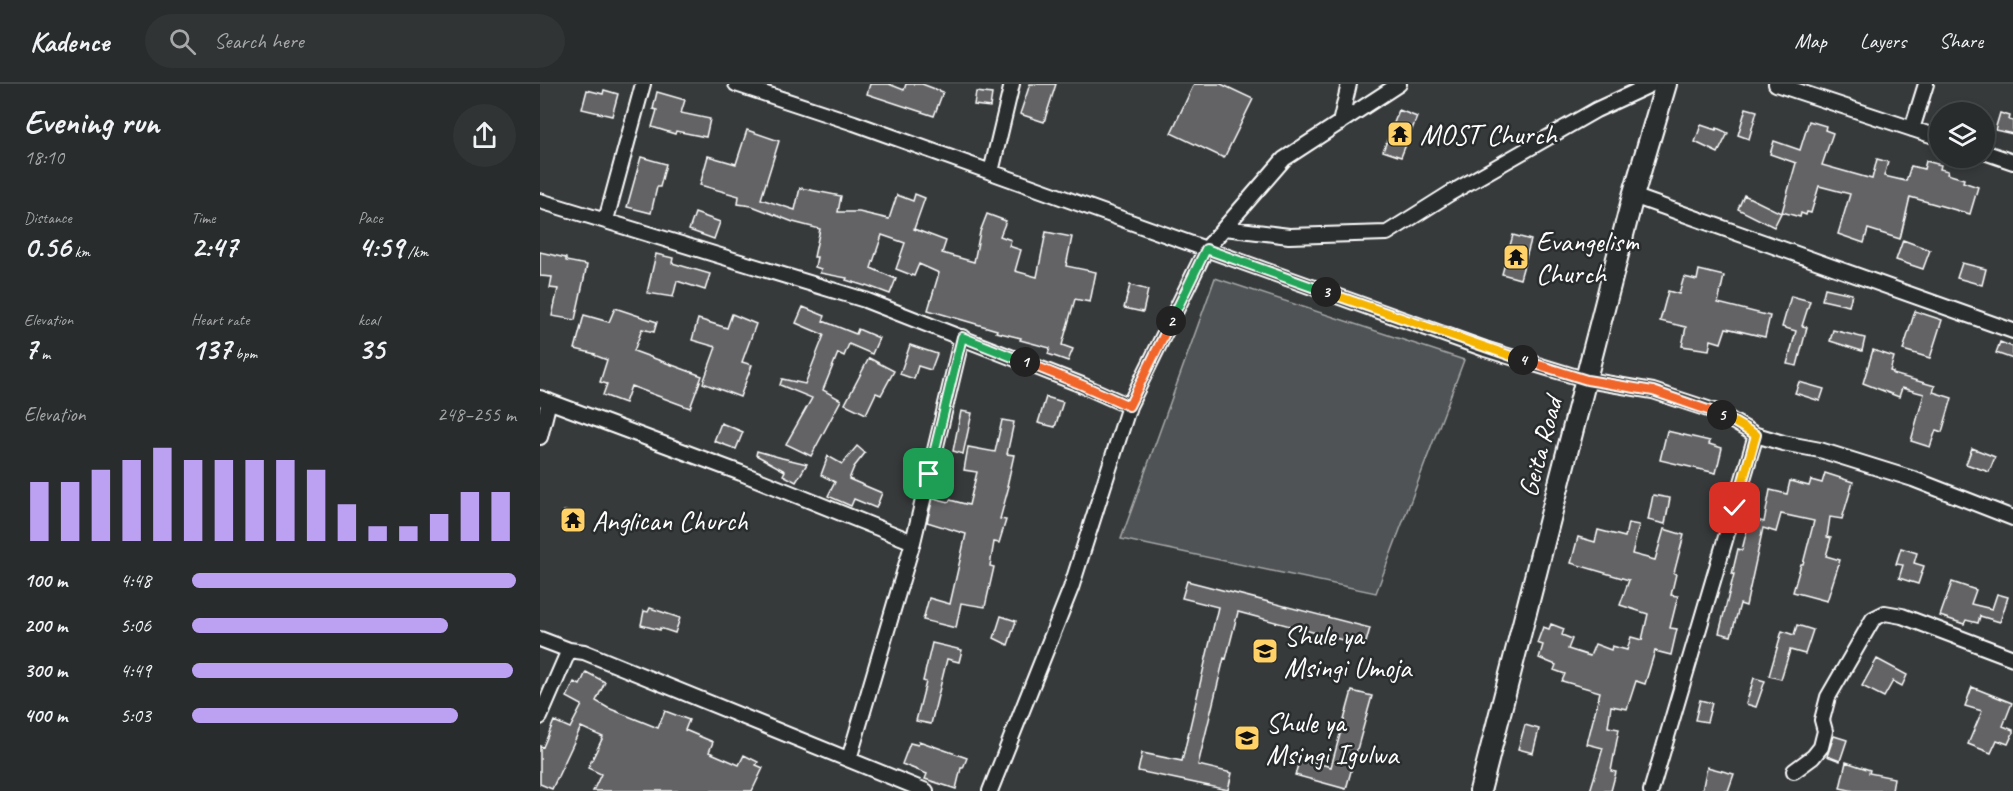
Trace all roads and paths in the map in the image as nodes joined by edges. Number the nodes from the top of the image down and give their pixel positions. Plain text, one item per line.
1 (643, 84) edge
2 (736, 84) edge
3 (1012, 84) edge
4 (1349, 84) edge
5 (1399, 84) edge
6 (1652, 84) edge
7 (1666, 84) edge
8 (1776, 84) edge
9 (1926, 84) edge
10 (1340, 123) junction
11 (1912, 129) junction
12 (1929, 134) edge
13 (1995, 156) edge
14 (2013, 162) edge
15 (991, 172) junction
16 (1633, 196) junction
17 (540, 201) edge
18 (606, 220) junction
19 (1225, 228) junction
20 (1206, 249) junction
21 (2013, 331) edge
22 (962, 337) junction
23 (1587, 380) junction
24 (544, 400) edge
25 (1129, 406) junction
26 (1756, 435) junction
27 (540, 437) edge
28 (2013, 518) edge
29 (913, 542) junction
30 (540, 639) edge
31 (569, 650) junction
32 (2013, 658) edge
33 (540, 717) edge
34 (849, 759) junction
35 (1794, 771) dead end
36 (926, 791) edge
37 (990, 791) edge
38 (1480, 791) edge
39 (1652, 791) edge

1 - 18 street
2 - 15 street
3 - 15 street
4 - 10 street
5 - 10 street
6 - 19 street
7 - 16 main road, Geita Road
8 - 11 street
9 - 11 street
10 - 19 street
11 - 12 street
13 - 14 street
15 - 20 street
16 - 21 street
16 - 23 main road, Geita Road
17 - 18 street
18 - 22 street
19 - 20 street
20 - 23 street
20 - 25 street
22 - 25 street
22 - 29 street
23 - 26 street
23 - 38 main road, Geita Road
24 - 27 street
24 - 29 street
25 - 37 street
26 - 28 street
26 - 39 street
29 - 34 street
30 - 31 street
31 - 33 street
31 - 34 street
32 - 35 street
34 - 36 street

